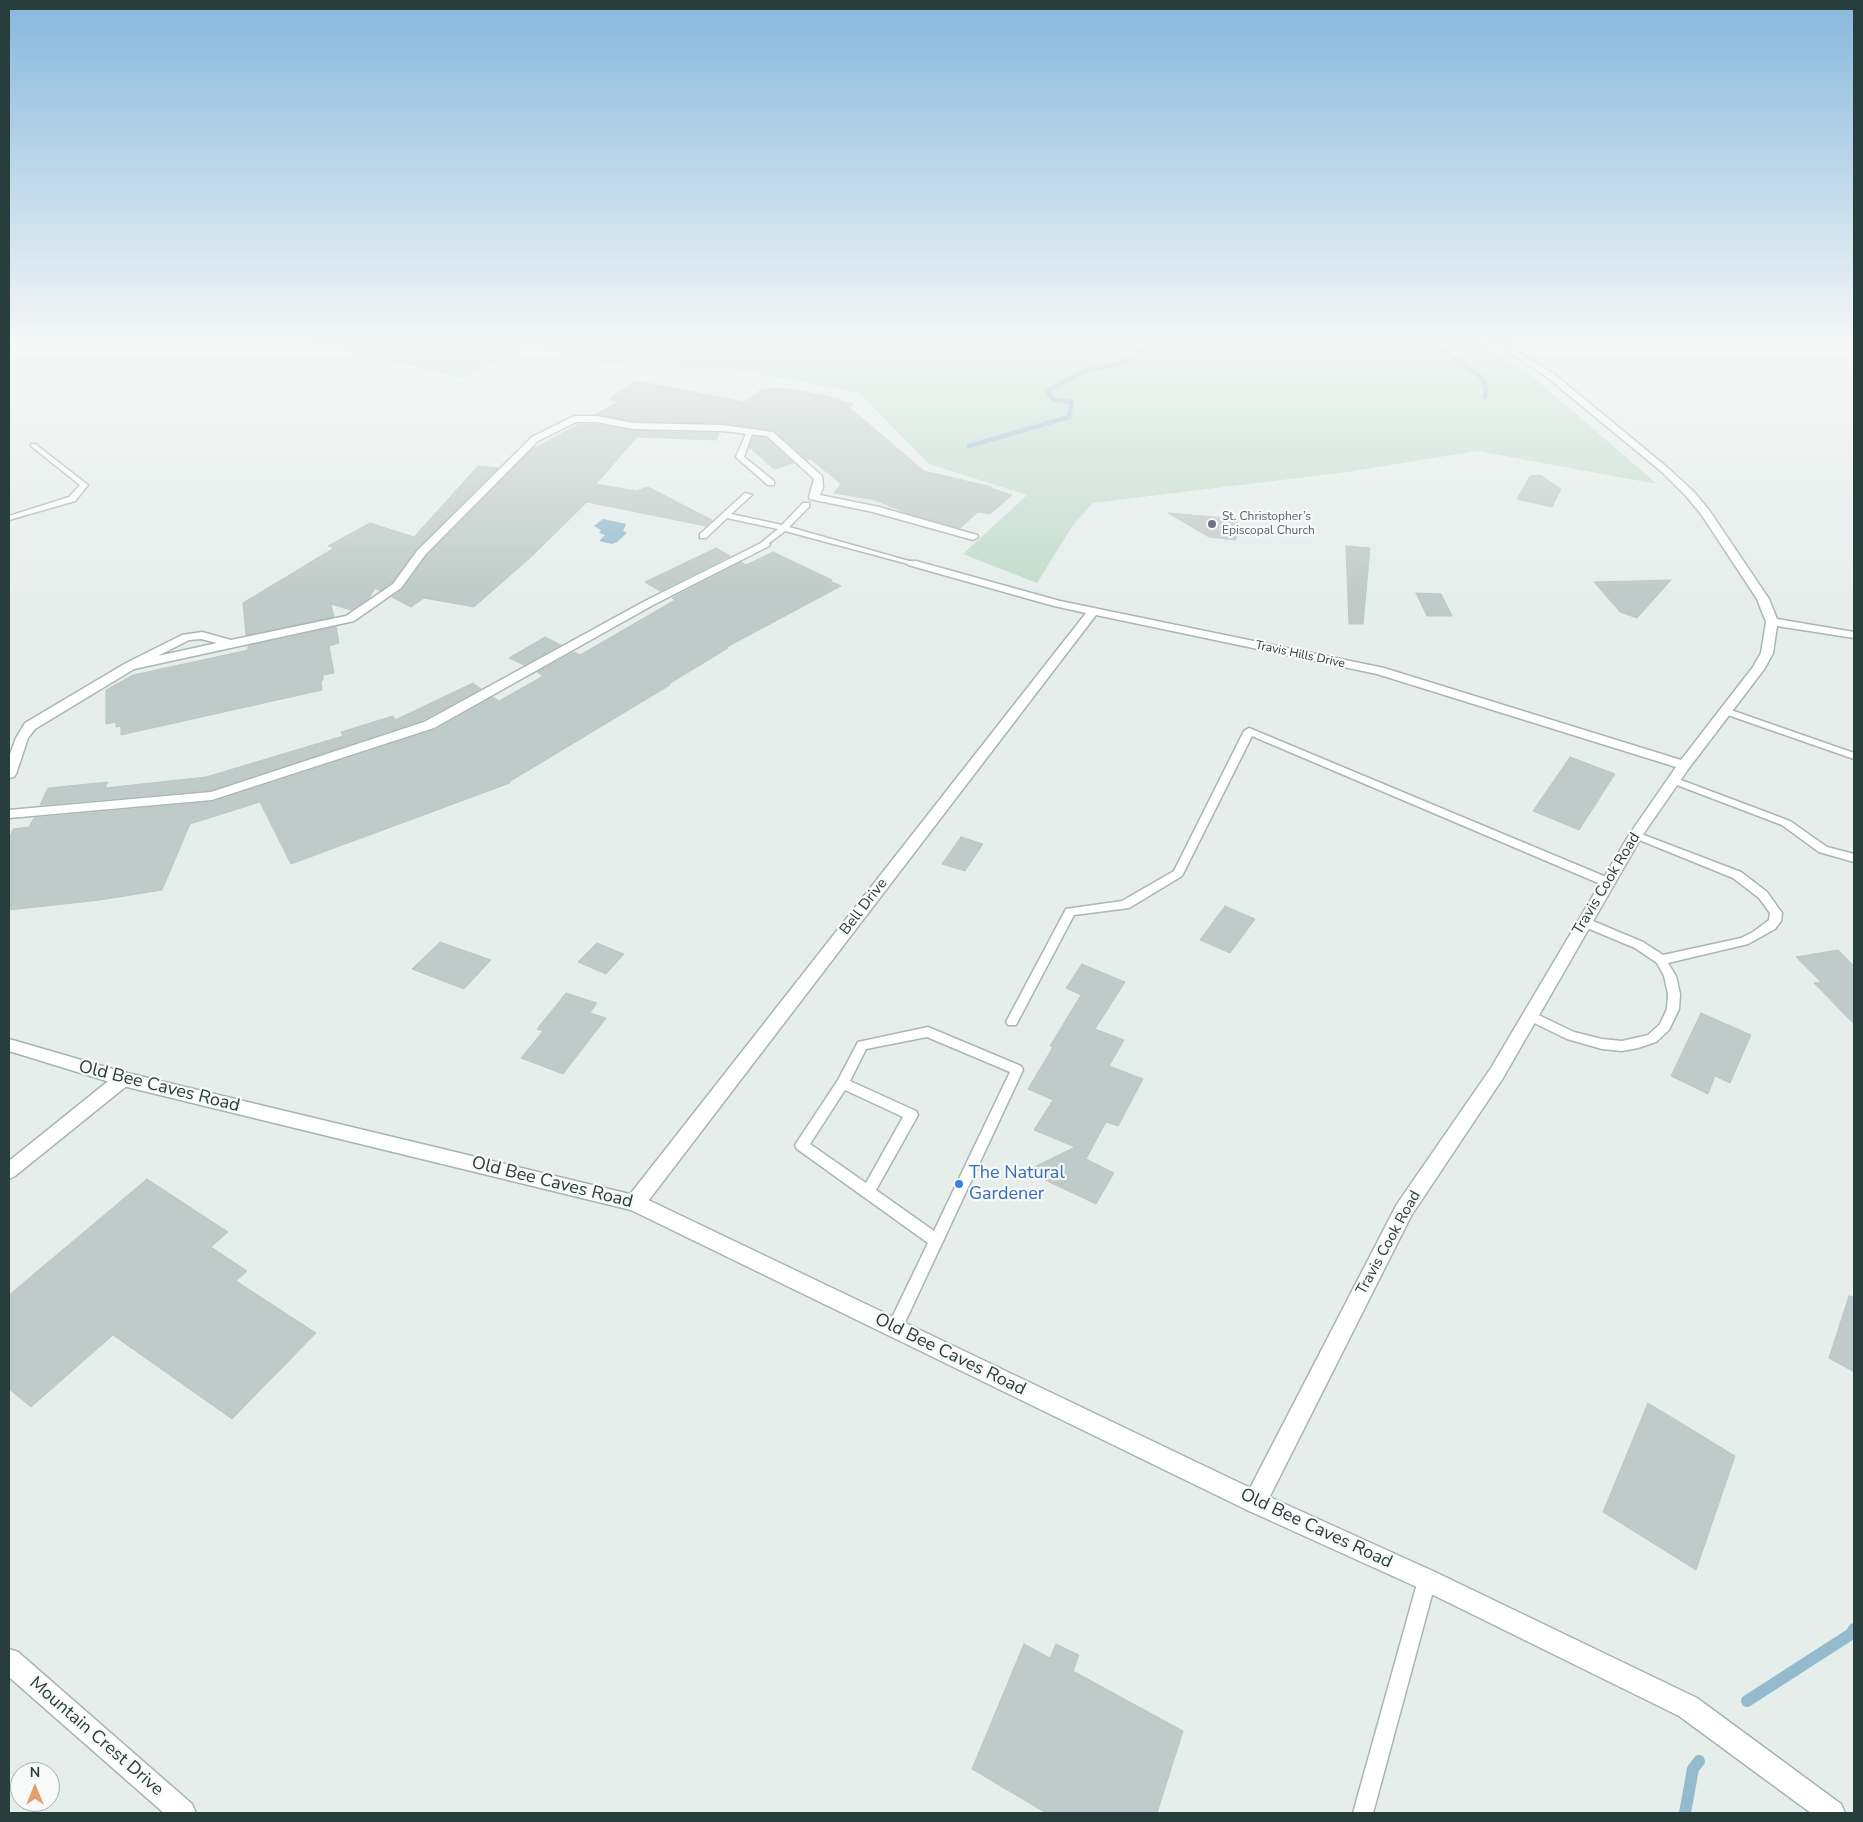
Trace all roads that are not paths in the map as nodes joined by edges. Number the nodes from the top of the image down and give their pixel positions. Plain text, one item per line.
1 (554, 428) edge
2 (680, 428) edge
3 (1614, 428) edge
4 (750, 431) junction
5 (33, 445) dead end
6 (771, 483) dead end
7 (748, 495) dead end
8 (814, 497) junction
9 (806, 505) joint
10 (724, 515) junction
11 (9, 518) edge
12 (784, 528) junction
13 (703, 536) dead end
14 (973, 537) dead end
15 (766, 544) joint
16 (912, 563) joint
17 (1093, 612) junction
18 (1772, 622) junction
19 (1854, 634) edge
20 (231, 644) junction
21 (130, 666) junction
22 (1725, 711) junction
23 (1854, 756) edge
24 (1684, 765) junction
25 (9, 774) edge
26 (1673, 780) junction
27 (9, 814) edge
28 (1636, 835) junction
29 (1854, 858) edge
30 (1608, 882) junction
31 (1584, 922) junction
32 (1661, 960) junction
33 (1530, 1016) junction
34 (1012, 1022) dead end
35 (9, 1045) edge
36 (123, 1079) junction
37 (843, 1083) junction
38 (9, 1171) edge
39 (868, 1192) junction
40 (635, 1203) junction
41 (936, 1241) junction
42 (895, 1328) junction
43 (1255, 1502) junction
44 (1427, 1580) junction
45 (9, 1661) edge
46 (183, 1813) edge
47 (1364, 1813) edge
48 (1832, 1813) edge

1 - 20 street
2 - 4 street
3 - 18 street
4 - 6 lane
4 - 8 street
5 - 11 lane
7 - 10 lane
8 - 9 street
8 - 14 street
9 - 12 lane
10 - 12 lane
10 - 13 lane
12 - 15 lane
12 - 16 lane
15 - 27 street
16 - 17 street, Travis Hills Drive
17 - 24 street, Travis Hills Drive
17 - 40 street, Bell Drive
18 - 19 street
18 - 22 street, Travis Cook Road
20 - 21 street
20 - 21 street
21 - 25 street
22 - 23 lane
22 - 24 street, Travis Cook Road
24 - 26 street, Travis Cook Road
26 - 28 street, Travis Cook Road
26 - 29 lane
28 - 30 street, Travis Cook Road
28 - 32 lane
30 - 31 street, Travis Cook Road
30 - 34 lane
31 - 32 lane
31 - 33 street, Travis Cook Road
32 - 33 lane
33 - 43 street, Travis Cook Road
35 - 36 street, Old Bee Caves Road
36 - 38 street
36 - 40 street, Old Bee Caves Road
37 - 39 lane
37 - 39 lane
37 - 41 lane
39 - 41 lane
40 - 42 street, Old Bee Caves Road
41 - 42 lane
42 - 43 street, Old Bee Caves Road
43 - 44 street, Old Bee Caves Road
44 - 47 lane
44 - 48 street, Old Bee Caves Road
45 - 46 street, Mountain Crest Drive

